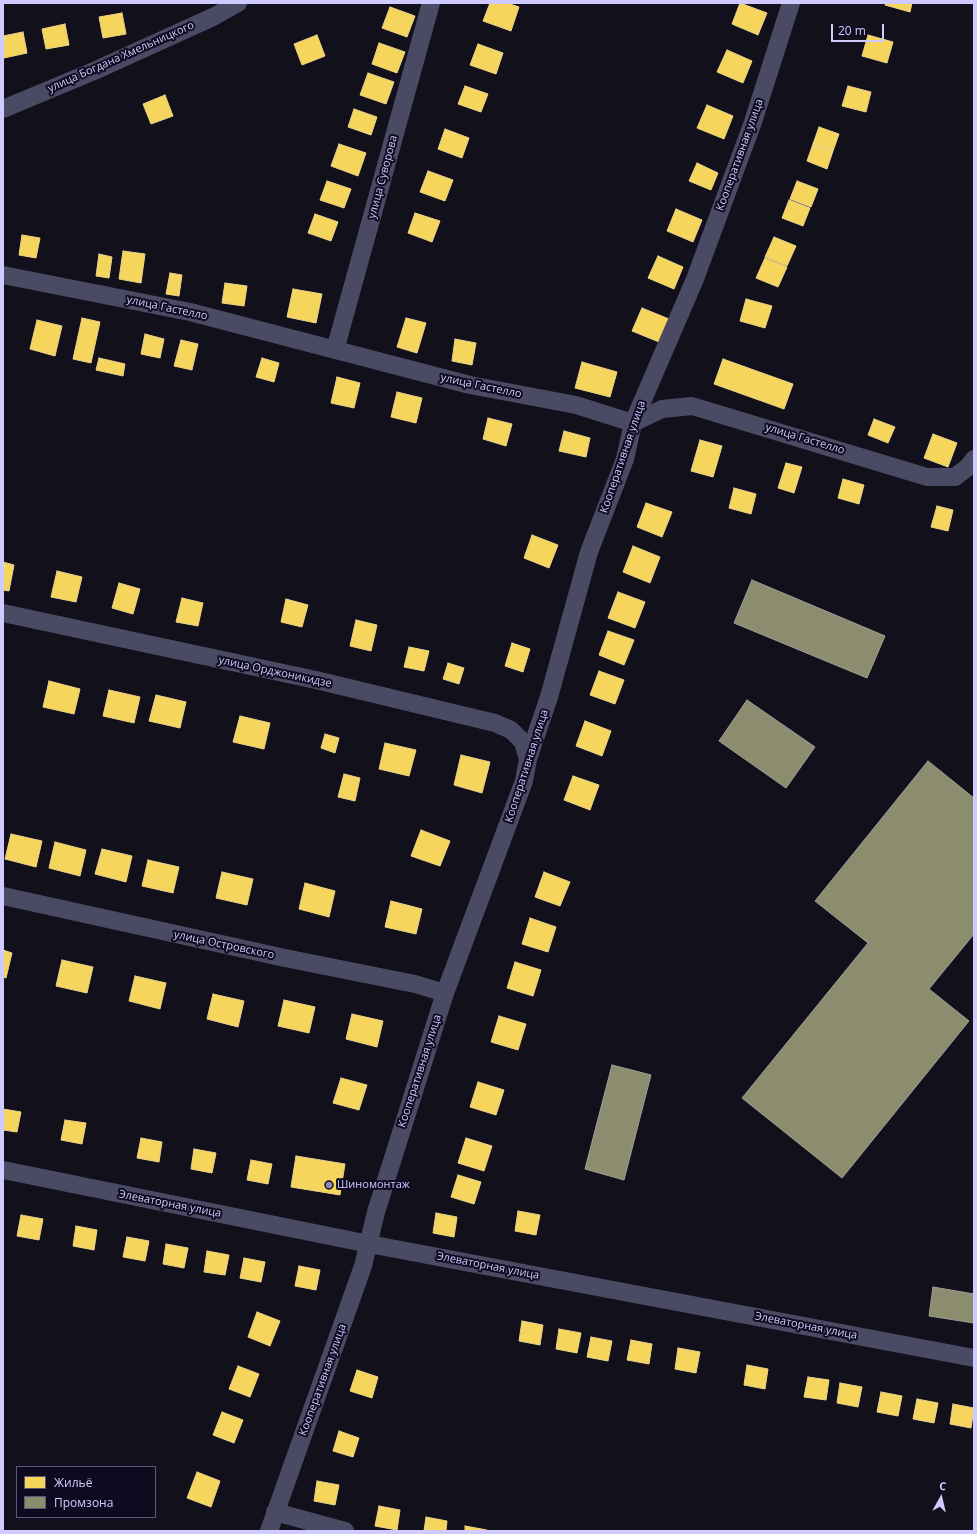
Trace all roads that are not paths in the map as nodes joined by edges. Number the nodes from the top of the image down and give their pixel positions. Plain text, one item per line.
1 (238, 3) edge
2 (431, 3) edge
3 (792, 3) edge
4 (212, 10) edge
5 (3, 109) edge
6 (3, 275) edge
7 (335, 350) junction
8 (633, 423) junction
9 (974, 459) edge
10 (3, 613) edge
11 (528, 759) junction
12 (3, 896) edge
13 (445, 993) junction
14 (3, 1170) edge
15 (370, 1244) junction
16 (974, 1358) edge
17 (276, 1512) junction
18 (269, 1531) edge
19 (345, 1531) edge

1 - 4 street, улица Богдана Хмельницкого
2 - 7 street, улица Суворова
3 - 8 street, Кооперативная улица
4 - 5 street, улица Богдана Хмельницкого
6 - 7 street, улица Гастелло
7 - 8 street, улица Гастелло
8 - 9 street, улица Гастелло
8 - 11 street, Кооперативная улица
10 - 11 street, улица Орджоникидзе
11 - 13 street, Кооперативная улица
12 - 13 street, улица Островского
13 - 15 street, Кооперативная улица
14 - 15 street, Элеваторная улица
15 - 16 street, Элеваторная улица
15 - 17 street, Кооперативная улица
17 - 18 street, Кооперативная улица
17 - 19 street

